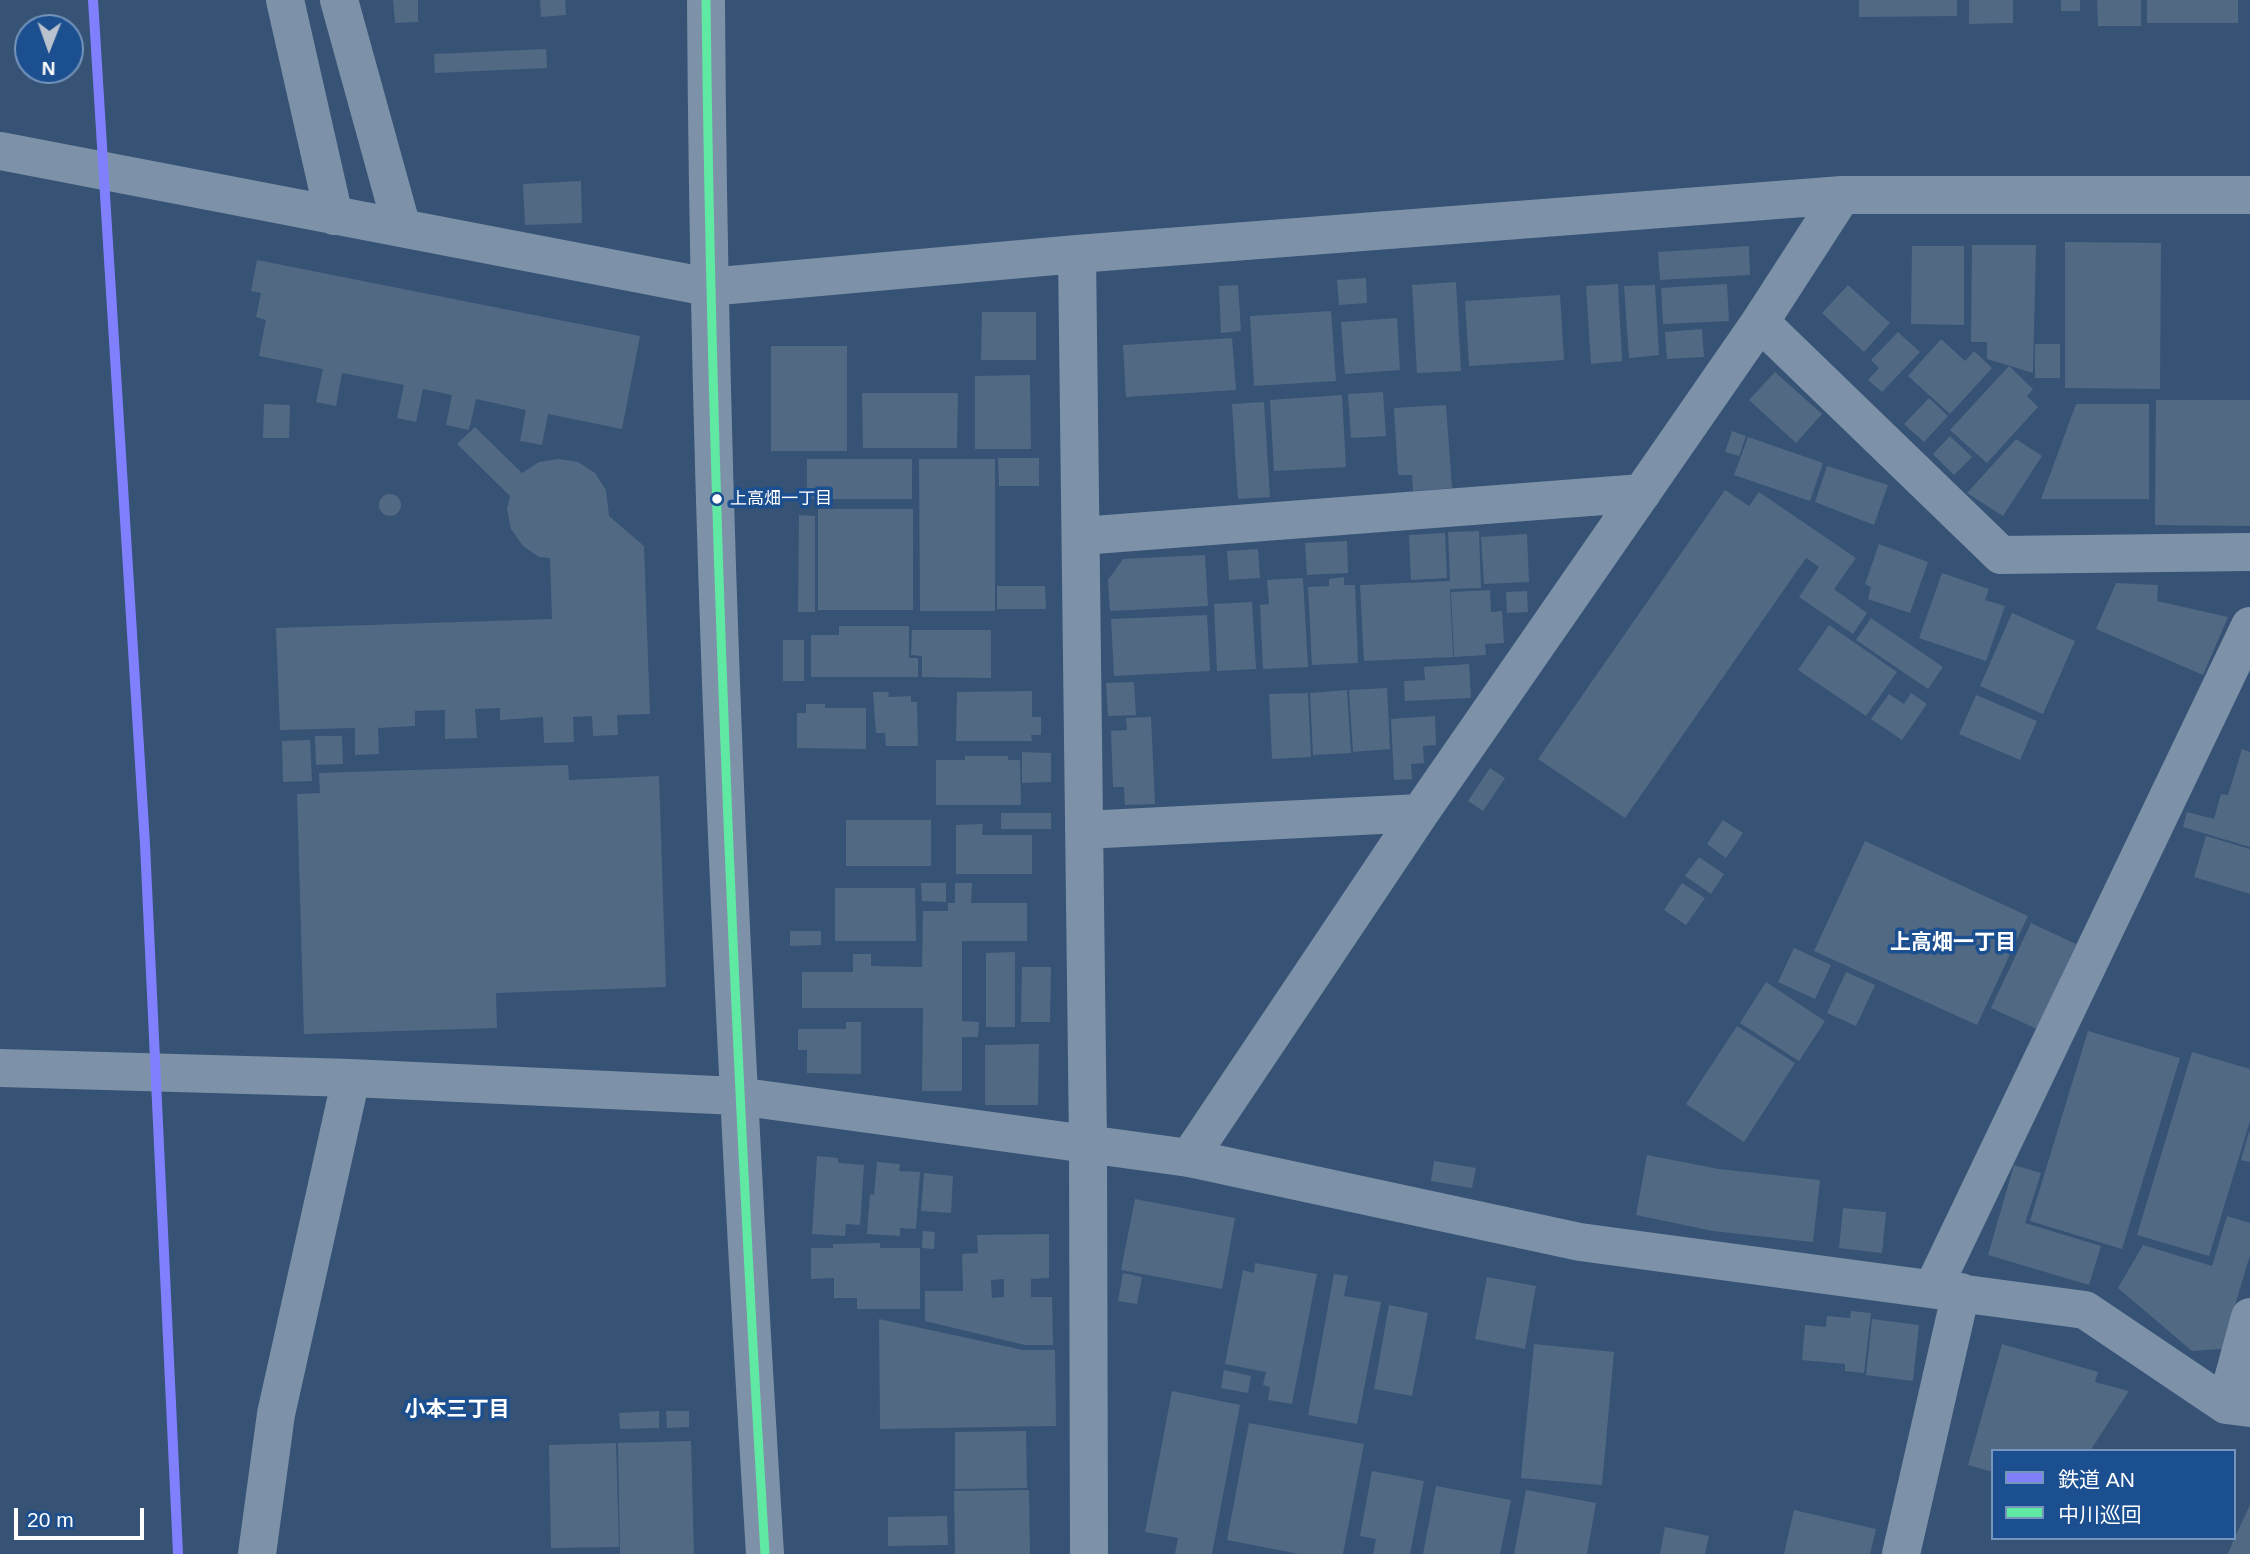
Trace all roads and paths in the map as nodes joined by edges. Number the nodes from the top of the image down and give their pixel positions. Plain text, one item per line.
1 (285, 0) edge
2 (338, 0) edge
3 (706, 0) edge
4 (0, 151) edge
5 (1842, 195) junction
6 (2250, 195) edge
7 (334, 216) junction
8 (402, 228) junction
9 (1077, 254) junction
10 (708, 287) junction
11 (1760, 322) junction
12 (1642, 493) junction
13 (1080, 536) junction
14 (2250, 552) edge
15 (2250, 626) edge
16 (1420, 813) junction
17 (1084, 830) junction
18 (0, 1068) edge
19 (351, 1078) junction
20 (737, 1096) junction
21 (1088, 1143) junction
22 (1188, 1158) junction
23 (1947, 1290) junction
24 (2250, 1318) edge
25 (2238, 1407) edge
26 (257, 1554) edge
27 (765, 1554) edge
28 (1089, 1554) edge
29 (1901, 1554) edge

1 - 7 street
2 - 8 street
3 - 10 street
4 - 7 street
5 - 6 street
5 - 9 street
5 - 11 street
7 - 8 street
8 - 10 street
9 - 10 street
9 - 13 street
10 - 20 street
11 - 12 street
11 - 14 street
12 - 13 street
12 - 16 street
13 - 17 street
15 - 23 street
16 - 17 street
16 - 22 street
17 - 21 street
18 - 19 street
19 - 20 street
19 - 26 street
20 - 21 street
20 - 27 street
21 - 22 street
21 - 28 street
22 - 23 street
23 - 25 street
23 - 29 street
24 - 25 street

